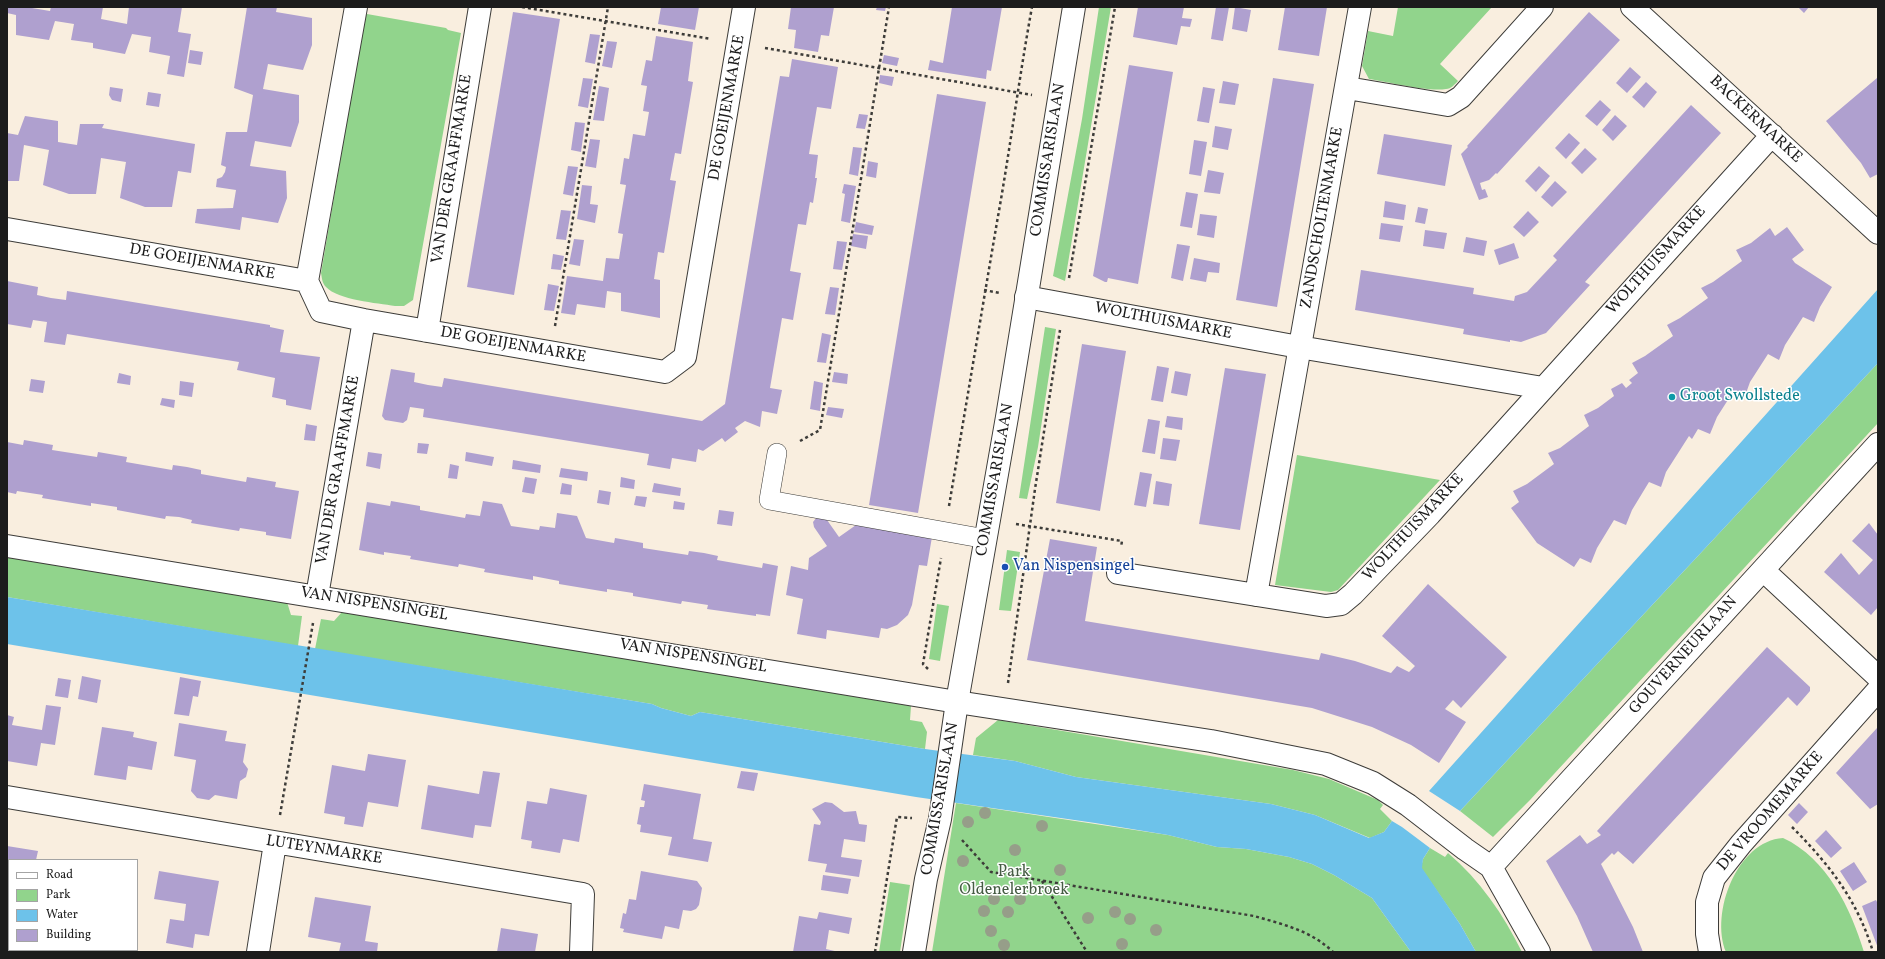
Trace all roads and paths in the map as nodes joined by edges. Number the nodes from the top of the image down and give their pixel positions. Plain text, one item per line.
1 (356, 7) edge
2 (480, 7) edge
3 (522, 7) edge
4 (608, 7) edge
5 (744, 7) edge
6 (889, 7) edge
7 (1032, 7) edge
8 (1074, 7) edge
9 (1115, 7) edge
10 (1360, 7) edge
11 (1542, 7) edge
12 (1632, 7) edge
13 (606, 21) junction
14 (739, 44) junction
15 (879, 68) junction
16 (1346, 88) junction
17 (1016, 92) junction
18 (1059, 99) junction
19 (1772, 135) junction
20 (7, 229) edge
21 (1878, 233) edge
22 (307, 281) junction
23 (1026, 298) junction
24 (1064, 303) junction
25 (364, 320) junction
26 (427, 331) junction
27 (1299, 347) junction
28 (550, 352) junction
29 (1543, 388) junction
30 (1878, 444) edge
31 (778, 453) joint
32 (1030, 526) junction
33 (987, 529) junction
34 (945, 532) junction
35 (7, 546) edge
36 (1763, 570) junction
37 (1118, 573) joint
38 (1256, 595) junction
39 (317, 596) junction
40 (312, 629) dead end
41 (1878, 677) edge
42 (1008, 683) dead end
43 (1878, 690) edge
44 (957, 702) junction
45 (7, 797) edge
46 (1774, 808) junction
47 (940, 819) junction
48 (275, 843) junction
49 (1491, 867) junction
50 (1041, 881) junction
51 (258, 952) edge
52 (581, 952) edge
53 (875, 952) edge
54 (914, 952) edge
55 (1087, 952) edge
56 (1333, 952) edge
57 (1539, 952) edge
58 (1710, 952) edge
59 (1873, 952) edge

1 - 22 street
2 - 26 street, VAN DER GRAAFFMARKE
3 - 13 path
4 - 13 path
5 - 14 street, DE GOEIJENMARKE
6 - 15 path
7 - 17 path
8 - 18 street, COMMISSARISLAAN
9 - 24 path
10 - 16 street, ZANDSCHOLTENMARKE
11 - 16 street
12 - 19 street, BACKERMARKE
13 - 14 path
13 - 28 path
14 - 15 path
14 - 28 street, DE GOEIJENMARKE
15 - 17 path
15 - 31 path
16 - 27 street, ZANDSCHOLTENMARKE
17 - 18 path
17 - 34 path
18 - 23 street, COMMISSARISLAAN
19 - 21 street, BACKERMARKE
19 - 29 street, WOLTHUISMARKE
20 - 22 street, DE GOEIJENMARKE
22 - 25 street, DE GOEIJENMARKE
23 - 24 street, WOLTHUISMARKE
23 - 33 street, COMMISSARISLAAN
24 - 27 street, WOLTHUISMARKE
24 - 32 path
25 - 26 street, DE GOEIJENMARKE
25 - 39 street, VAN DER GRAAFFMARKE
26 - 28 street, DE GOEIJENMARKE
27 - 29 street, WOLTHUISMARKE
27 - 38 street
29 - 38 street, WOLTHUISMARKE
30 - 36 street, GOUVERNEURLAAN
31 - 34 lane
32 - 33 path
32 - 37 path
32 - 42 path
33 - 34 lane
33 - 44 street, COMMISSARISLAAN
34 - 44 path
35 - 39 street, VAN NISPENSINGEL
36 - 41 street
36 - 49 street, GOUVERNEURLAAN
37 - 38 street, WOLTHUISMARKE
39 - 44 street, VAN NISPENSINGEL
40 - 48 path
43 - 46 street, DE VROOMEMARKE
44 - 47 street, COMMISSARISLAAN
44 - 49 street, VAN NISPENSINGEL
45 - 48 street, LUTEYNMARKE
46 - 58 street, DE VROOMEMARKE
46 - 59 path
47 - 50 path
47 - 53 path
47 - 54 street, COMMISSARISLAAN
48 - 51 street
48 - 52 street, LUTEYNMARKE
49 - 57 street, VAN NISPENSINGEL
50 - 55 path
50 - 56 path

